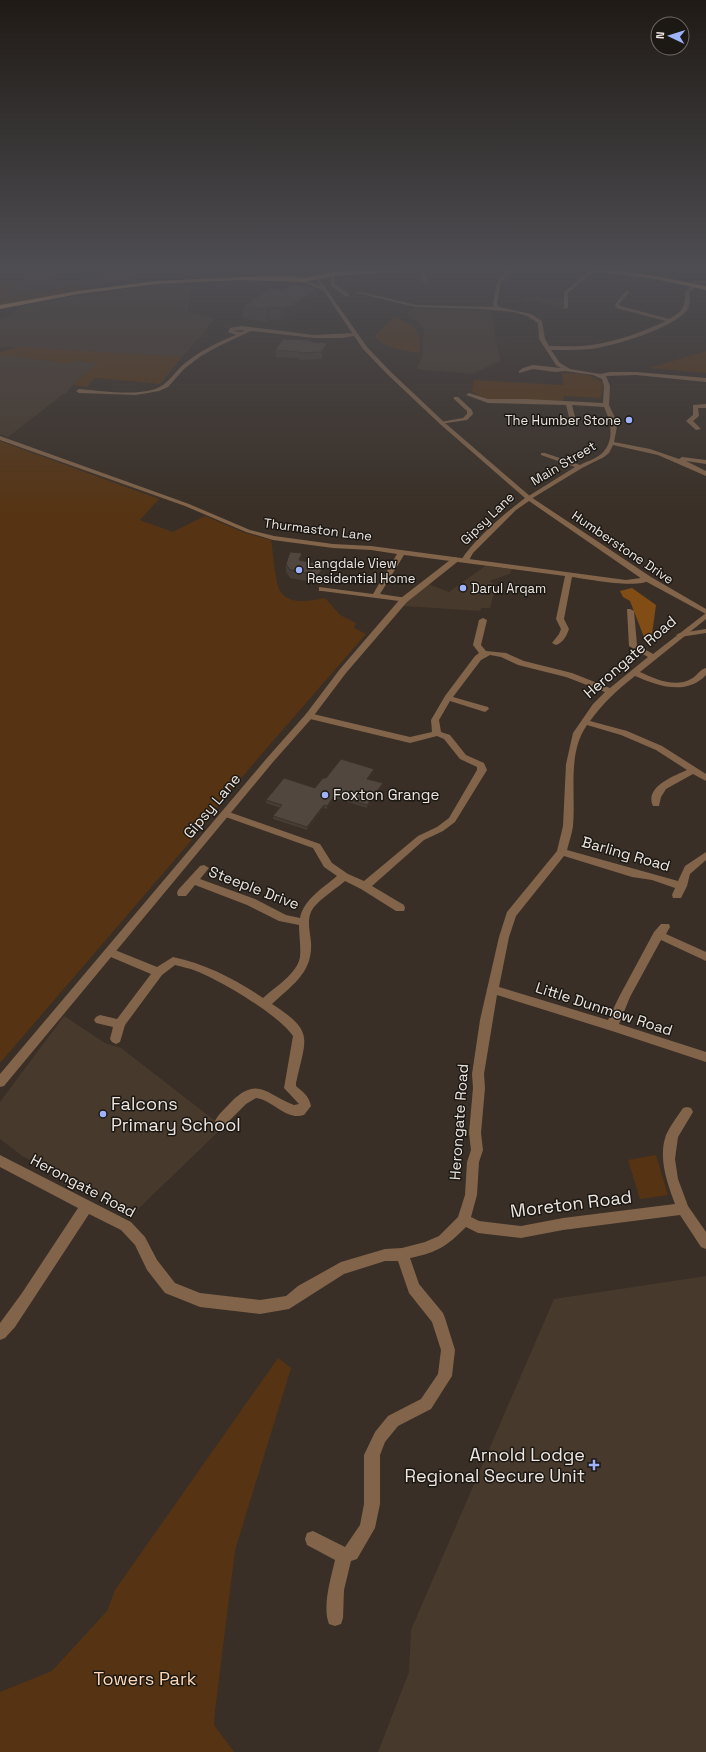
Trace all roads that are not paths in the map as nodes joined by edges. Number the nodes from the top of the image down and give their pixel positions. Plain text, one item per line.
1 (205, 352) edge
2 (369, 352) edge
3 (549, 352) edge
4 (565, 369) junction
5 (521, 372) dead end
6 (600, 376) junction
7 (706, 380) edge
8 (79, 391) dead end
9 (470, 395) dead end
10 (456, 398) dead end
11 (569, 404) junction
12 (606, 405) junction
13 (706, 406) edge
14 (572, 417) dead end
15 (442, 423) junction
16 (698, 429) dead end
17 (0, 438) edge
18 (611, 442) junction
19 (543, 454) dead end
20 (678, 460) junction
21 (706, 462) edge
22 (580, 467) junction
23 (706, 474) edge
24 (529, 498) junction
25 (402, 552) junction
26 (461, 559) junction
27 (569, 574) junction
28 (648, 579) junction
29 (322, 589) dead end
30 (375, 596) junction
31 (404, 600) junction
32 (630, 611) dead end
33 (706, 614) edge
34 (483, 620) dead end
35 (706, 631) edge
36 (680, 635) junction
37 (556, 643) dead end
38 (484, 654) junction
39 (654, 657) junction
40 (706, 670) edge
41 (634, 672) junction
42 (611, 691) junction
43 (448, 698) junction
44 (486, 709) dead end
45 (309, 716) junction
46 (585, 722) junction
47 (437, 733) junction
48 (694, 770) junction
49 (706, 778) edge
50 (656, 804) dead end
51 (226, 814) junction
52 (562, 852) junction
53 (704, 859) edge
54 (204, 868) dead end
55 (344, 876) junction
56 (193, 880) junction
57 (364, 886) junction
58 (682, 886) junction
59 (182, 892) dead end
60 (677, 895) dead end
61 (400, 908) dead end
62 (305, 922) junction
63 (110, 952) junction
64 (706, 957) edge
65 (158, 972) junction
66 (493, 990) junction
67 (264, 1004) junction
68 (100, 1020) dead end
69 (120, 1024) junction
70 (612, 1026) junction
71 (116, 1039) dead end
72 (706, 1057) edge
73 (0, 1082) edge
74 (687, 1112) dead end
75 (222, 1121) dead end
76 (0, 1161) edge
77 (87, 1206) junction
78 (683, 1208) junction
79 (464, 1220) junction
80 (706, 1243) edge
81 (402, 1254) junction
82 (0, 1333) edge
83 (313, 1539) dead end
84 (344, 1556) junction
85 (335, 1618) dead end

1 - 8 street
2 - 15 street, Humberstone Drive
3 - 4 street
4 - 5 street
4 - 6 street
6 - 7 street
6 - 12 street, Main Street
9 - 11 street
10 - 15 street
11 - 12 street
11 - 14 street
12 - 18 street, Main Street
13 - 16 street
15 - 24 street, Humberstone Drive
17 - 25 street, Thurmaston Lane
18 - 20 street
18 - 22 street, Main Street
19 - 22 street
20 - 21 street
20 - 23 street
22 - 24 street, Main Street
24 - 26 street, Gipsy Lane
24 - 28 street, Humberstone Drive
25 - 26 street, Thurmaston Lane
25 - 30 street
26 - 27 street, Thurmaston Lane
26 - 31 street, Gipsy Lane
27 - 28 street, Thurmaston Lane
27 - 37 street
28 - 33 street, Humberstone Drive
29 - 30 street
30 - 31 street
31 - 45 street, Gipsy Lane
32 - 39 street
33 - 36 street, Herongate Road
34 - 38 street
35 - 36 street
36 - 39 street, Herongate Road
38 - 42 street
38 - 43 street
39 - 41 street, Herongate Road
40 - 41 street
41 - 42 street, Herongate Road
42 - 46 street, Herongate Road
43 - 44 street
43 - 47 street
45 - 47 street
45 - 51 street, Gipsy Lane
46 - 48 street
46 - 52 street, Herongate Road
47 - 57 street
48 - 49 street
48 - 50 street
51 - 55 street
51 - 63 street, Gipsy Lane
52 - 58 street, Barling Road
52 - 66 street, Herongate Road
53 - 58 street, Barling Road
54 - 56 street, Steeple Drive
55 - 57 street
55 - 62 street
56 - 59 street, Steeple Drive
56 - 62 street, Steeple Drive
57 - 61 street
58 - 60 street, Barling Road
62 - 67 street
63 - 65 street
63 - 73 street, Gipsy Lane
64 - 70 street
65 - 67 street
65 - 69 street
66 - 70 street, Little Dunmow Road
66 - 79 street, Herongate Road
67 - 75 street
68 - 69 street
69 - 71 street
70 - 72 street, Little Dunmow Road
74 - 78 street
76 - 77 street, Herongate Road
77 - 81 street, Herongate Road
77 - 82 street
78 - 79 street, Moreton Road
78 - 80 street
79 - 81 street, Herongate Road
81 - 84 street
83 - 84 street
84 - 85 street

